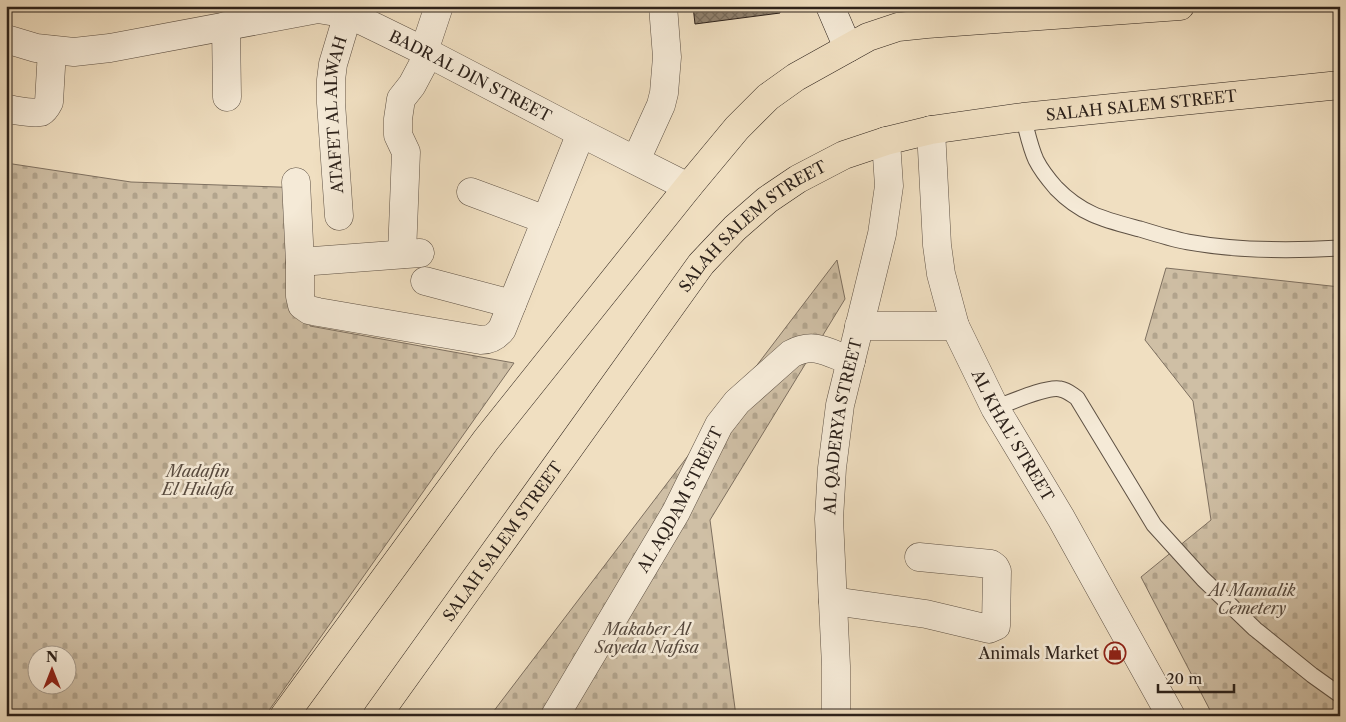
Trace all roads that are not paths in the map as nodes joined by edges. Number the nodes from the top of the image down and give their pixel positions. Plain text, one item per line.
1 (440, 6) edge
2 (663, 6) edge
3 (830, 6) edge
4 (1180, 6) edge
5 (318, 8) edge
6 (285, 10) edge
7 (348, 14) junction
8 (927, 15) edge
9 (226, 26) junction
10 (6, 39) edge
11 (848, 48) junction
12 (52, 50) junction
13 (426, 52) junction
14 (1340, 85) edge
15 (228, 97) dead end
16 (6, 109) edge
17 (1023, 117) junction
18 (931, 130) junction
19 (580, 133) junction
20 (886, 141) junction
21 (636, 160) junction
22 (296, 182) dead end
23 (688, 187) junction
24 (471, 192) dead end
25 (339, 216) dead end
26 (546, 220) junction
27 (1340, 248) edge
28 (300, 262) junction
29 (426, 281) dead end
30 (512, 304) junction
31 (859, 326) junction
32 (955, 326) junction
33 (851, 361) junction
34 (995, 408) junction
35 (918, 557) dead end
36 (833, 601) junction
37 (1340, 695) edge
38 (284, 716) edge
39 (377, 716) edge
40 (555, 716) edge
41 (836, 716) edge
42 (1172, 716) edge

1 - 13 street
2 - 21 street
3 - 11 street
4 - 8 main road
5 - 6 street, BADR AL DIN STREET
5 - 7 street, BADR AL DIN STREET
6 - 9 street, BADR AL DIN STREET
7 - 13 street, BADR AL DIN STREET
7 - 25 street, ATAFET AL ALWAH
8 - 11 main road
9 - 12 street, BADR AL DIN STREET
9 - 15 street
10 - 12 street, BADR AL DIN STREET
11 - 23 main road
12 - 16 street
13 - 19 street, BADR AL DIN STREET
13 - 28 street
14 - 17 main road, SALAH SALEM STREET
17 - 18 main road, SALAH SALEM STREET
17 - 27 lane
18 - 20 main road, SALAH SALEM STREET
18 - 32 street, AL KHAL' STREET
19 - 21 street, BADR AL DIN STREET
19 - 26 street
20 - 31 street, AL QADERYA STREET
20 - 39 main road, SALAH SALEM STREET
21 - 23 street, BADR AL DIN STREET
22 - 28 street
23 - 38 main road
24 - 26 street
26 - 30 street
28 - 30 street
29 - 30 street
31 - 32 street
31 - 33 street, AL QADERYA STREET
32 - 34 street, AL KHAL' STREET
33 - 36 street, AL QADERYA STREET
33 - 40 street, AL AQDAM STREET
34 - 37 lane
34 - 42 street, AL KHAL' STREET
35 - 36 street
36 - 41 street, AL QADERYA STREET

